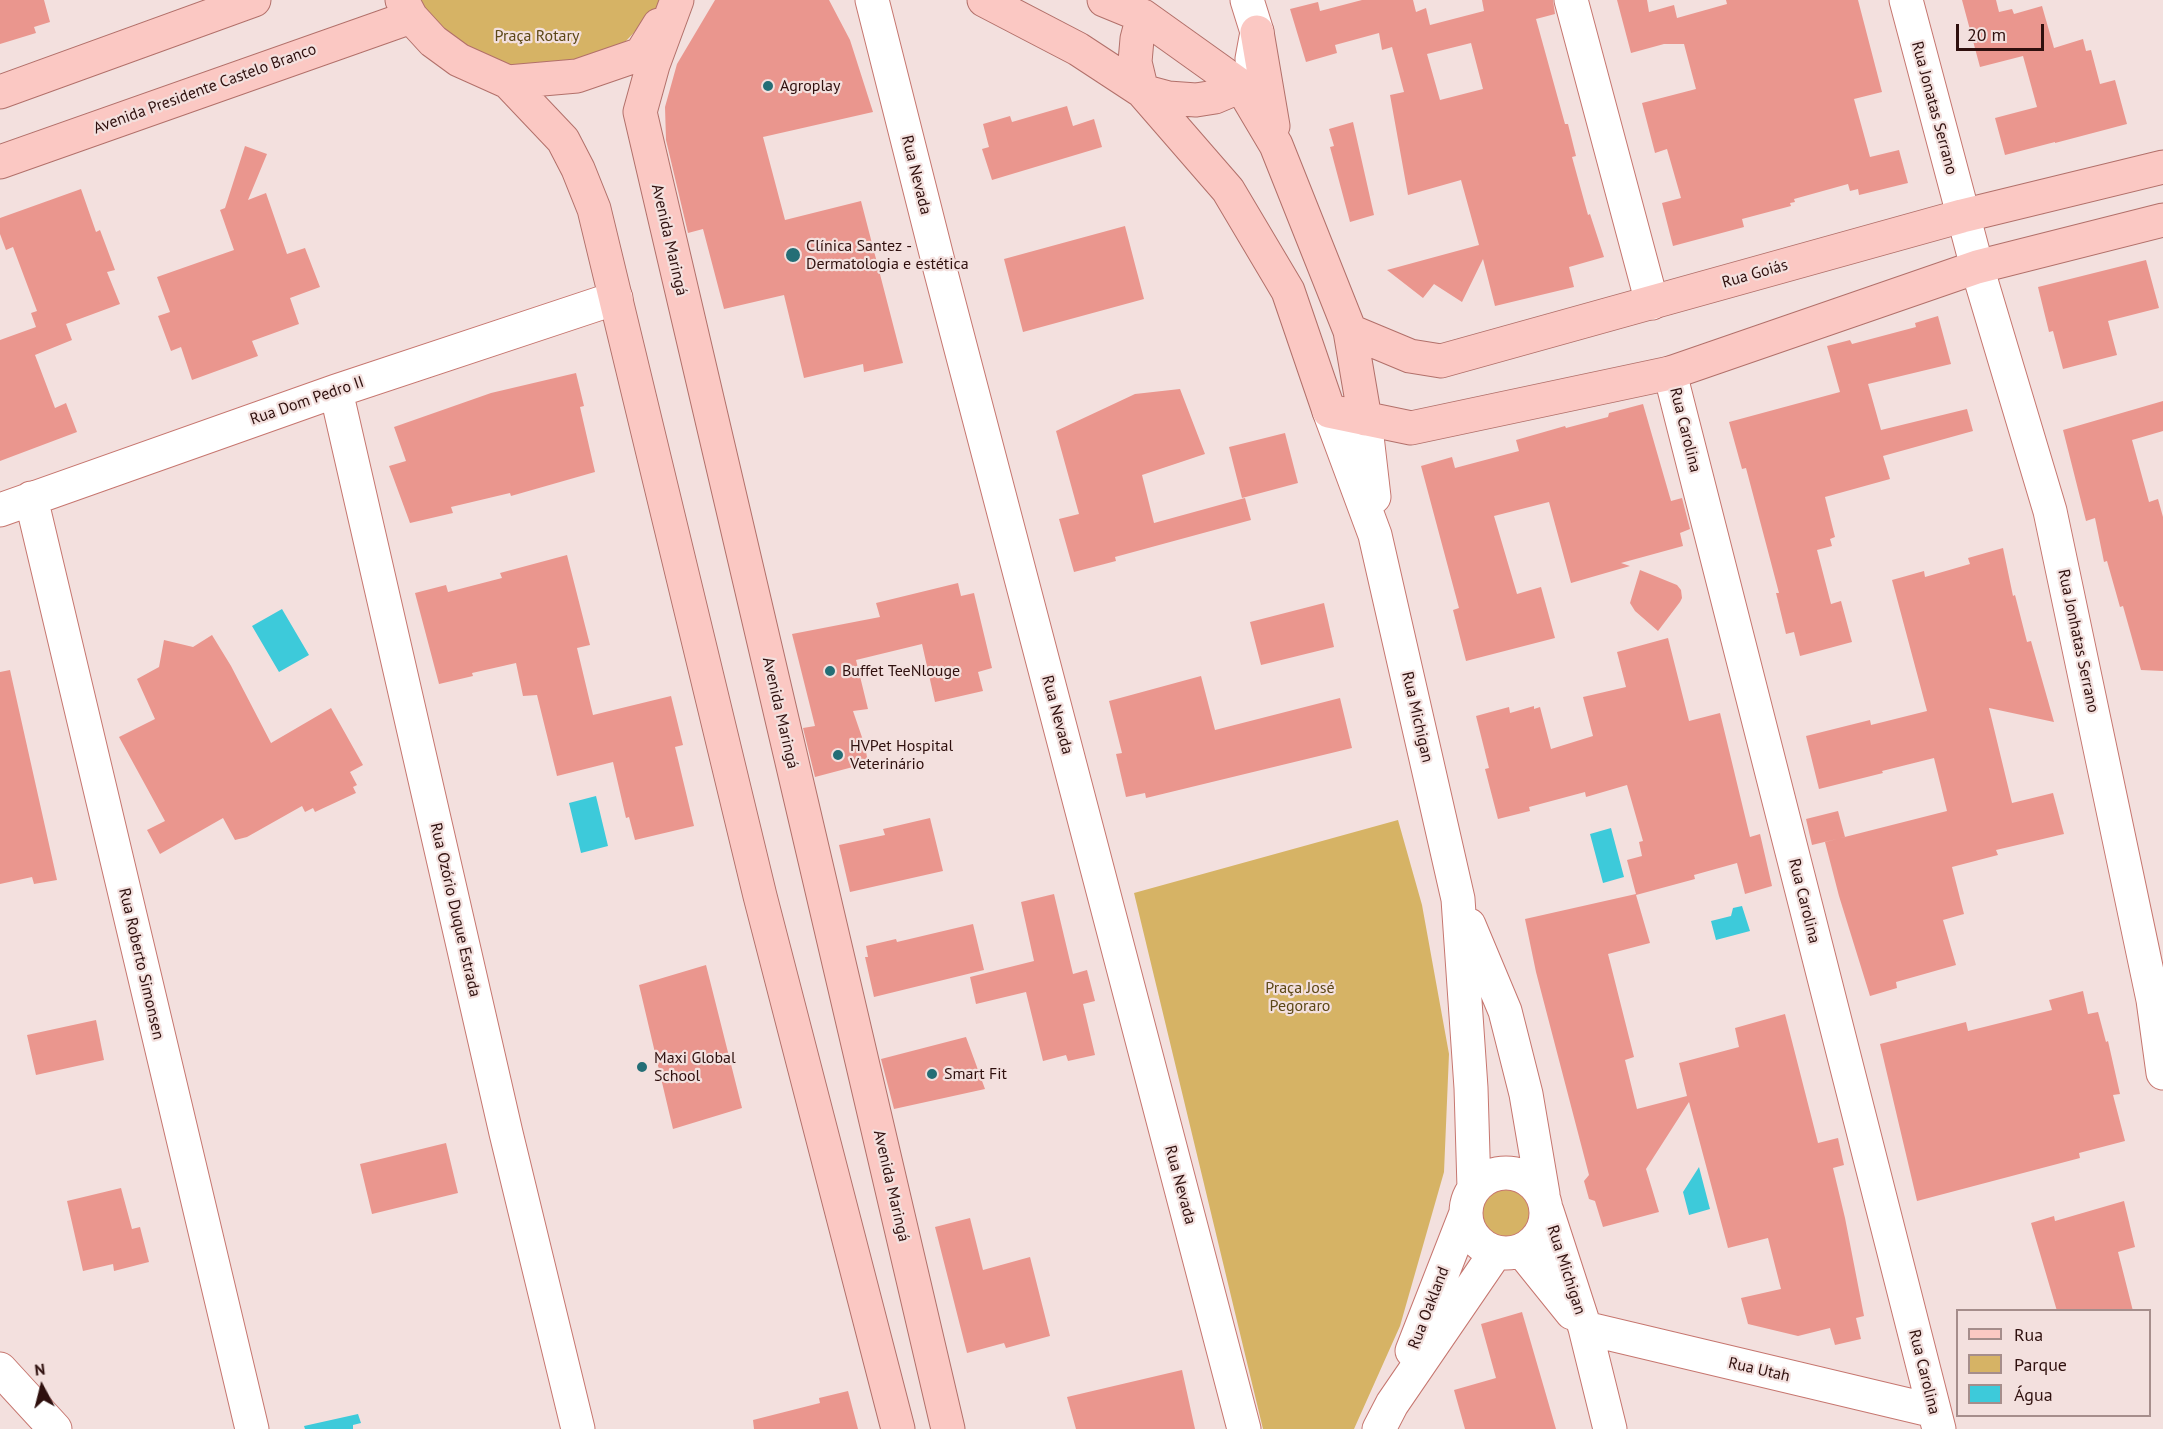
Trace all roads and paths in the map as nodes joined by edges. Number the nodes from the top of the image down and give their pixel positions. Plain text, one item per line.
1 (254, 0) edge
2 (676, 0) edge
3 (872, 0) edge
4 (984, 0) edge
5 (1104, 0) edge
6 (1246, 0) edge
7 (1571, 0) edge
8 (1906, 0) edge
9 (223, 6) edge
10 (406, 8) edge
11 (1148, 8) edge
12 (1257, 32) junction
13 (508, 82) junction
14 (1241, 86) junction
15 (1142, 91) junction
16 (0, 93) edge
17 (1276, 145) junction
18 (0, 162) edge
19 (2163, 167) edge
20 (1962, 216) junction
21 (2163, 220) edge
22 (1977, 267) junction
23 (616, 298) junction
24 (1652, 303) junction
25 (1350, 331) junction
26 (1670, 372) junction
27 (336, 391) junction
28 (1329, 411) junction
29 (1365, 419) junction
30 (31, 498) junction
31 (0, 510) edge
32 (1376, 535) junction
33 (1458, 899) junction
34 (2163, 1073) edge
35 (1470, 1200) junction
36 (1545, 1203) junction
37 (1509, 1251) junction
38 (1584, 1328) junction
39 (0, 1369) edge
40 (1385, 1417) edge
41 (1937, 1420) edge
42 (55, 1429) edge
43 (252, 1429) edge
44 (578, 1429) edge
45 (898, 1429) edge
46 (948, 1429) edge
47 (1244, 1429) edge
48 (1611, 1429) edge

1 - 9 main road
2 - 13 main road
2 - 46 main road, Avenida Maringá
3 - 47 street, Rua Nevada
4 - 15 main road
5 - 11 main road
6 - 12 street
7 - 24 street
8 - 20 street, Rua Jonatas Serrano
9 - 16 main road
10 - 13 main road
10 - 18 main road, Avenida Presidente Castelo Branco
11 - 14 main road
11 - 15 main road
12 - 14 street
12 - 17 main road
13 - 23 main road
14 - 15 main road
14 - 17 main road
15 - 28 main road
17 - 25 main road
19 - 20 main road, Rua Goiás
20 - 22 street, Rua Jonhatas Serrano
20 - 24 main road, Rua Goiás
21 - 22 main road
22 - 26 main road
22 - 34 street, Rua Jonhatas Serrano
23 - 27 street, Rua Dom Pedro II
23 - 45 main road
24 - 25 main road, Rua Goiás
25 - 29 main road
26 - 29 main road
26 - 41 street, Rua Carolina
27 - 30 street, Rua Dom Pedro II
27 - 44 street, Rua Ozório Duque Estrada
28 - 29 main road
28 - 32 street, Rua Michigan
29 - 32 street, Rua Michigan
30 - 31 street, Rua Dom Pedro II
30 - 43 street, Rua Roberto Simonsen
32 - 33 street, Rua Michigan
33 - 35 street, Rua Michigan
33 - 36 street, Rua Michigan
35 - 36 street
35 - 37 street
35 - 40 street, Rua Oakland
36 - 37 street
36 - 38 street, Rua Michigan
37 - 38 street, Rua Michigan
37 - 40 street, Rua Oakland
38 - 41 street, Rua Utah
38 - 48 street, Rua Michigan
39 - 42 street

